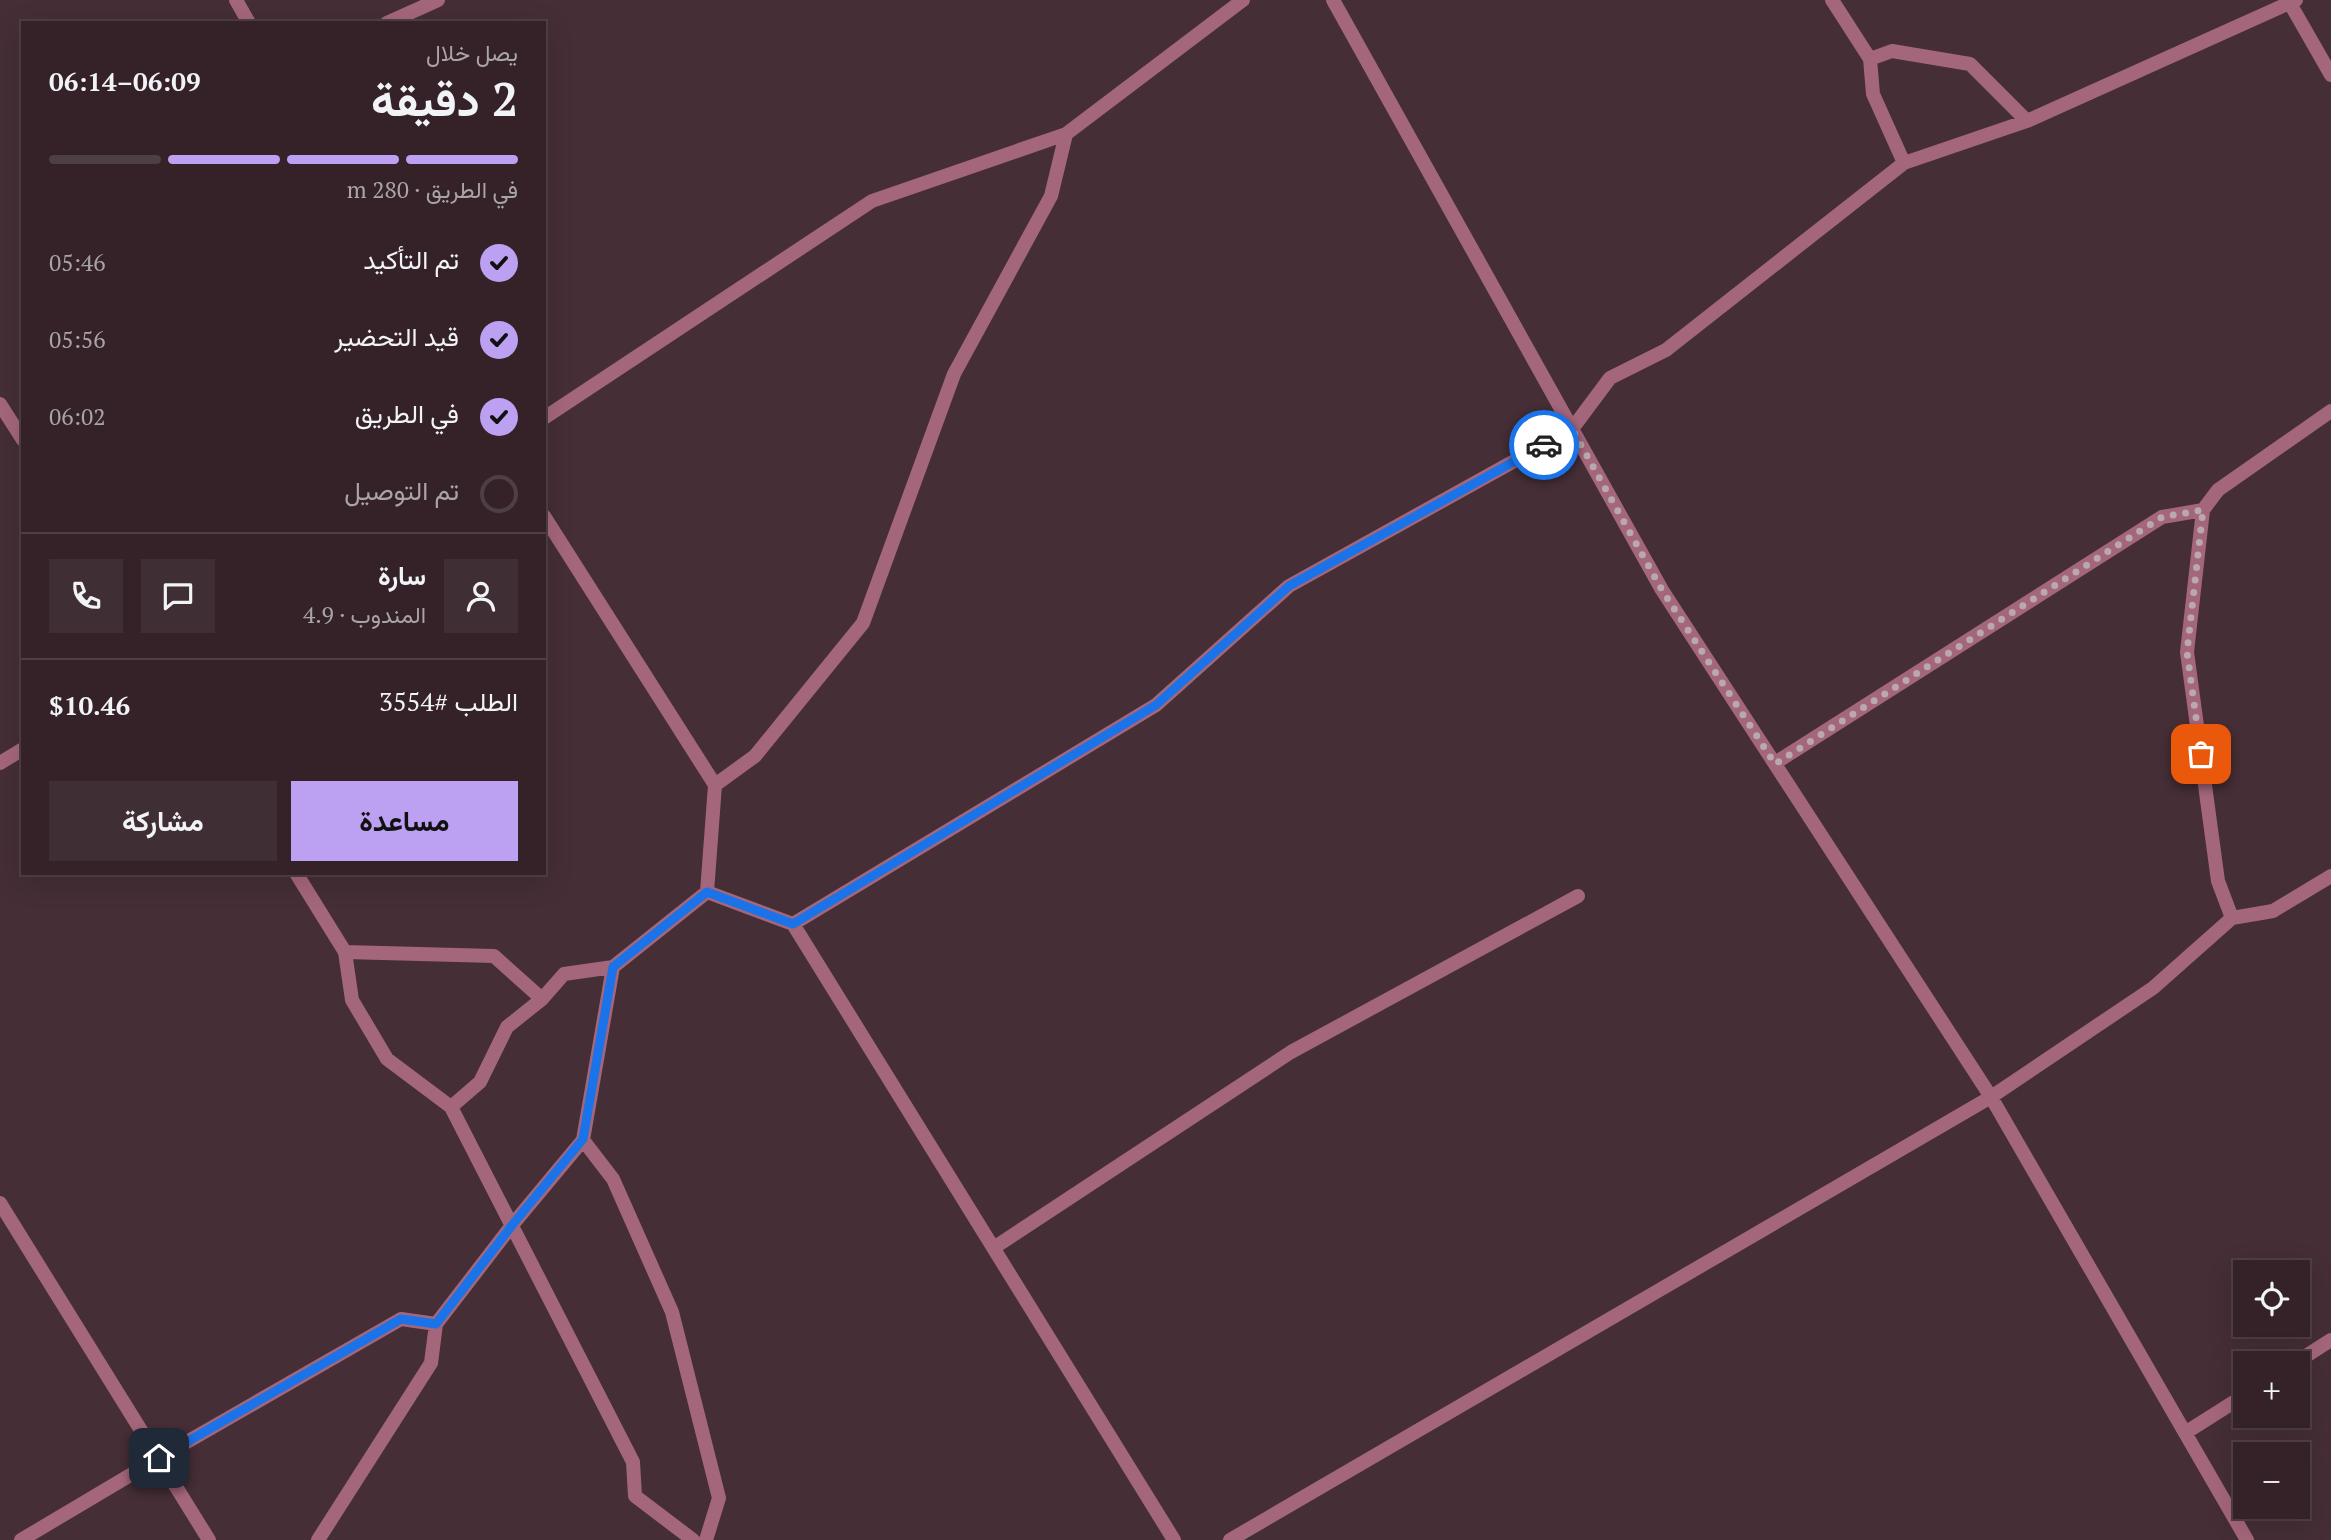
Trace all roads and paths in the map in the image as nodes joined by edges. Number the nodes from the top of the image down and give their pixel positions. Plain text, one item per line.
1 (236, 0) edge
2 (438, 0) edge
3 (1243, 0) edge
4 (1333, 0) edge
5 (1832, 0) edge
6 (2292, 1) edge
7 (248, 21) edge
8 (391, 21) edge
9 (1870, 59) junction
10 (2331, 75) edge
11 (2027, 121) junction
12 (1066, 134) junction
13 (1904, 163) junction
14 (0, 404) edge
15 (2331, 411) edge
16 (546, 417) edge
17 (1572, 429) junction
18 (21, 437) edge
19 (2203, 510) junction
20 (546, 519) edge
21 (21, 750) edge
22 (0, 763) edge
23 (1775, 764) junction
24 (715, 785) junction
25 (297, 875) edge
26 (2331, 876) edge
27 (707, 892) junction
28 (1578, 896) dead end
29 (2232, 918) junction
30 (793, 924) junction
31 (345, 952) junction
32 (613, 967) junction
33 (542, 999) junction
34 (1991, 1097) junction
35 (451, 1107) junction
36 (583, 1139) junction
37 (0, 1203) edge
38 (513, 1224) junction
39 (995, 1247) junction
40 (436, 1324) junction
41 (2331, 1340) edge
42 (2310, 1353) edge
43 (2233, 1403) edge
44 (2185, 1433) junction
45 (159, 1458) junction
46 (21, 1540) edge
47 (209, 1540) edge
48 (318, 1540) edge
49 (693, 1540) edge
50 (706, 1540) edge
51 (1174, 1540) edge
52 (1230, 1540) edge
53 (2247, 1540) edge

1 - 7 street
2 - 8 street
3 - 12 street
4 - 17 street
5 - 9 street
6 - 10 street
6 - 11 street
9 - 11 street
9 - 13 street
11 - 13 street
12 - 16 street
12 - 24 street
13 - 17 street
14 - 18 street
15 - 19 street
17 - 23 street
17 - 30 street
19 - 23 street
19 - 29 street
20 - 24 street
21 - 22 street
23 - 34 street
24 - 27 street
25 - 31 street
26 - 29 street
27 - 30 street
27 - 32 street
28 - 39 street
29 - 34 street
30 - 39 street
31 - 33 street
31 - 35 street
32 - 33 street
32 - 36 street
33 - 35 street
34 - 44 street
34 - 52 street
35 - 38 street
36 - 38 street
36 - 50 street
37 - 45 street
38 - 40 street
38 - 49 street
39 - 51 street
40 - 45 street
40 - 48 street
41 - 42 street
43 - 44 street
44 - 53 street
45 - 46 street
45 - 47 street

